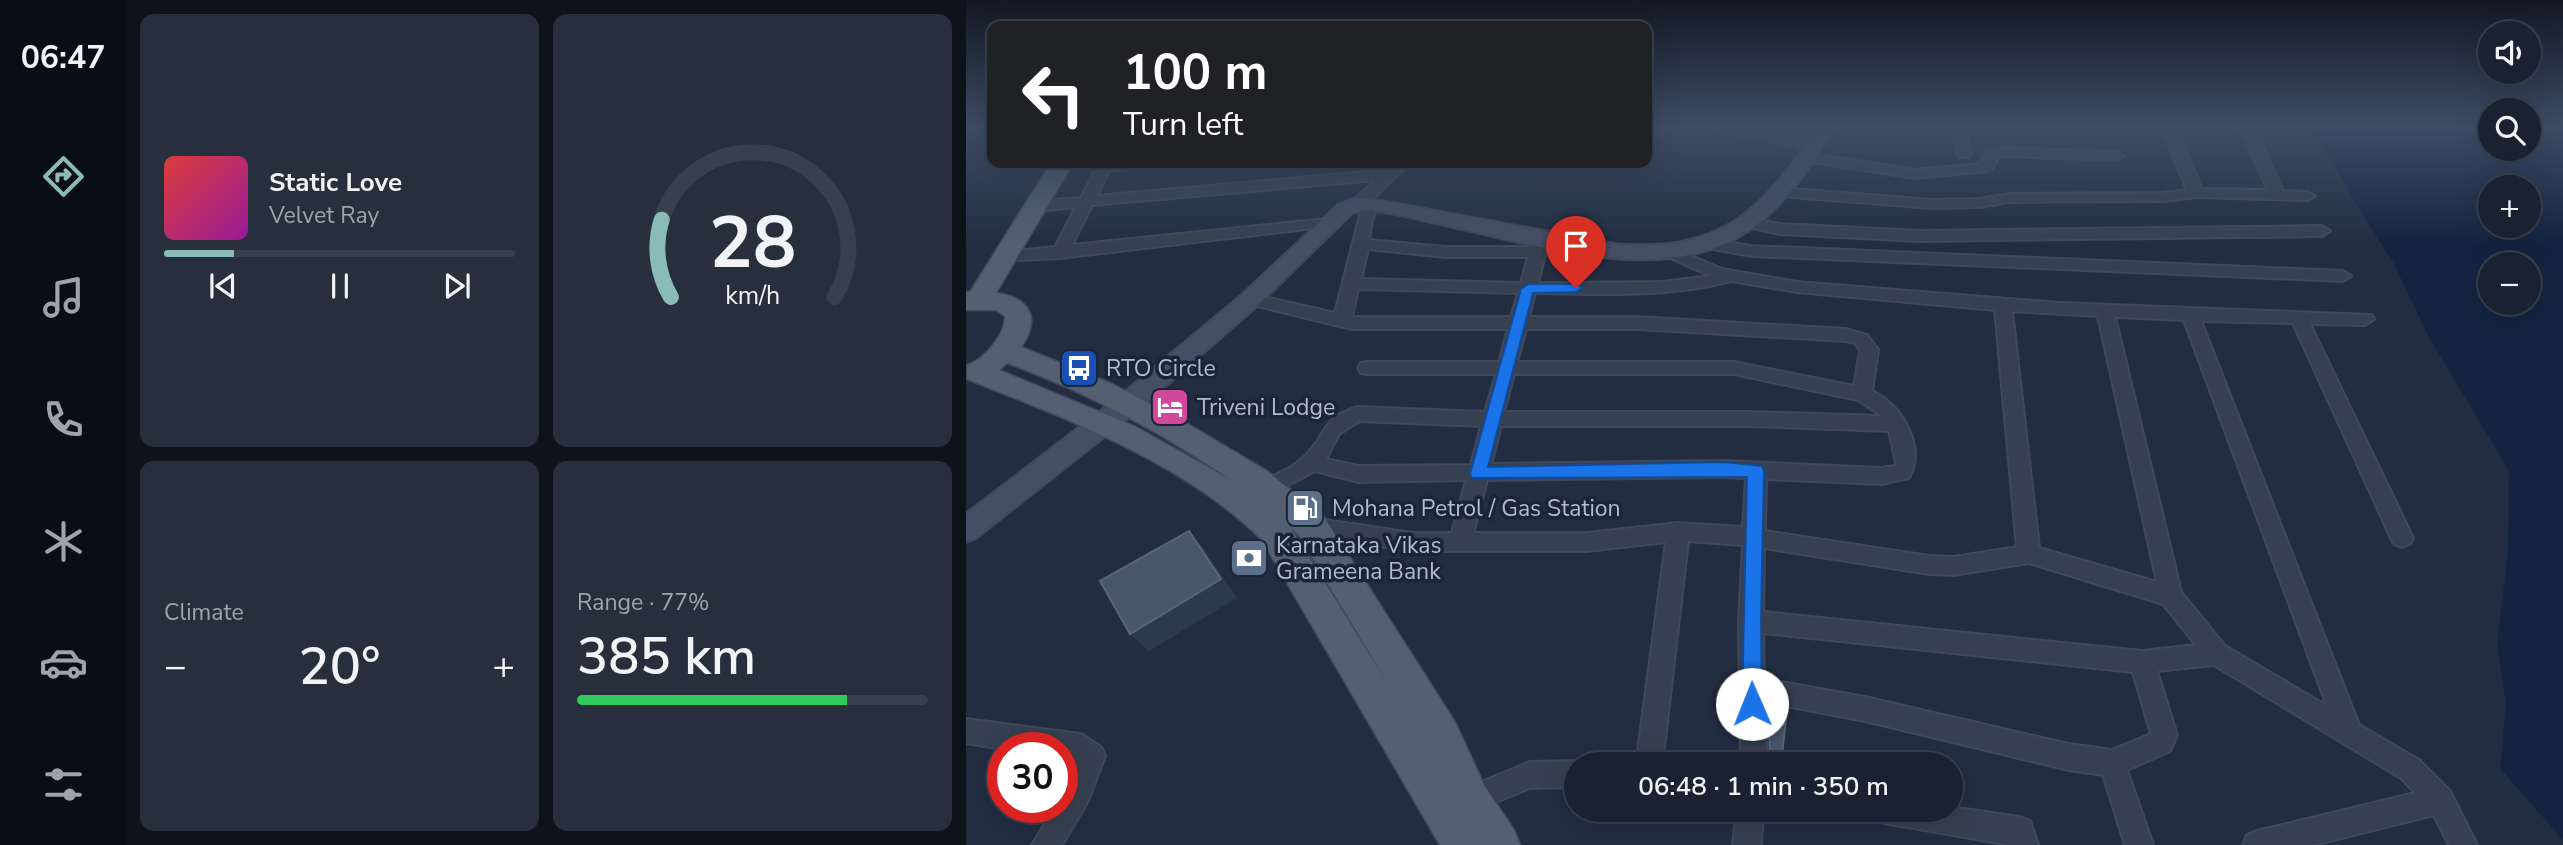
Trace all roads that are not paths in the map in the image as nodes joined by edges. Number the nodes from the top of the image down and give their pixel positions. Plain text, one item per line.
1 (1798, 166) edge
2 (1891, 166) edge
3 (1985, 166) edge
4 (2184, 166) edge
5 (2264, 166) edge
6 (1042, 168) edge
7 (1059, 168) edge
8 (1104, 168) edge
9 (1365, 168) edge
10 (1397, 168) edge
11 (1389, 174) junction
12 (1351, 177) junction
13 (1780, 192) junction
14 (2196, 194) junction
15 (2277, 195) junction
16 (2308, 196) dead end
17 (1087, 201) junction
18 (1364, 205) junction
19 (1037, 206) junction
20 (1331, 221) junction
21 (1745, 222) junction
22 (2322, 230) dead end
23 (1361, 244) junction
24 (1707, 244) junction
25 (1539, 245) junction
26 (1667, 251) junction
27 (1060, 253) junction
28 (1005, 257) junction
29 (1730, 276) junction
30 (2343, 276) dead end
31 (1352, 284) junction
32 (1528, 289) junction
33 (970, 296) edge
34 (1251, 299) junction
35 (2003, 306) junction
36 (2105, 310) junction
37 (2190, 314) junction
38 (2299, 318) junction
39 (2365, 319) dead end
40 (1342, 321) junction
41 (1518, 324) junction
42 (1004, 351) junction
43 (1367, 368) dead end
44 (1506, 369) junction
45 (972, 374) edge
46 (1862, 394) junction
47 (1117, 413) junction
48 (1493, 419) junction
49 (1897, 424) junction
50 (1312, 463) junction
51 (1756, 471) junction
52 (1478, 474) junction
53 (1267, 488) junction
54 (1312, 527) junction
55 (966, 530) edge
56 (1678, 531) junction
57 (1754, 537) junction
58 (2402, 538) dead end
59 (1460, 542) junction
60 (2029, 554) junction
61 (2171, 596) junction
62 (1751, 621) junction
63 (2217, 654) junction
64 (2142, 662) junction
65 (1752, 688) junction
66 (966, 731) edge
67 (2350, 733) junction
68 (1651, 752) edge
69 (1754, 752) edge
70 (2112, 763) junction
71 (1564, 774) edge
72 (1469, 800) junction
73 (2441, 800) junction
74 (1750, 822) edge
75 (1962, 822) edge
76 (1046, 845) edge
77 (1464, 845) edge
78 (1499, 845) edge
79 (1747, 845) edge
80 (2024, 845) edge
81 (2139, 845) edge
82 (2257, 845) edge
83 (2463, 845) edge

1 - 13 street
2 - 3 street
4 - 14 street
5 - 15 street
6 - 33 main road
7 - 19 main road
8 - 17 street
9 - 12 street
10 - 11 street
11 - 12 street
11 - 18 street
12 - 17 street
13 - 14 street
13 - 21 street
14 - 15 street
15 - 16 street
17 - 19 street
17 - 27 street
18 - 20 street
18 - 23 street
18 - 25 street
19 - 28 main road
20 - 27 street
20 - 34 street
21 - 22 street
21 - 24 street
23 - 25 street
23 - 31 street
24 - 26 street
24 - 30 street
25 - 26 street
25 - 32 street
26 - 29 street
27 - 28 street
28 - 33 main road
29 - 32 street
29 - 35 street
31 - 32 street
31 - 40 street
32 - 41 street
33 - 42 main road
34 - 40 street
34 - 47 street
35 - 36 street
35 - 60 street
36 - 37 street
36 - 61 street
37 - 38 street
37 - 67 street
38 - 39 street
38 - 58 street
40 - 41 street
41 - 44 street
41 - 46 street
42 - 45 main road
42 - 47 main road
43 - 44 street
44 - 46 street
44 - 48 street
45 - 47 main road
46 - 49 street
47 - 53 main road
47 - 55 street
47 - 77 main road
48 - 49 street
48 - 50 street
48 - 52 street
49 - 51 street
50 - 52 street
50 - 53 street
51 - 52 street
51 - 57 street
52 - 59 street
53 - 54 main road
54 - 59 street
54 - 72 main road
56 - 57 street
56 - 59 street
56 - 68 street
57 - 60 street
57 - 62 street
60 - 61 street
61 - 63 street
62 - 64 street
62 - 65 street
63 - 64 street
63 - 67 street
64 - 70 street
65 - 69 street
65 - 70 street
66 - 76 street
67 - 73 street
70 - 81 street
71 - 72 street
72 - 78 main road
73 - 82 street
73 - 83 street
74 - 79 street
75 - 80 street

